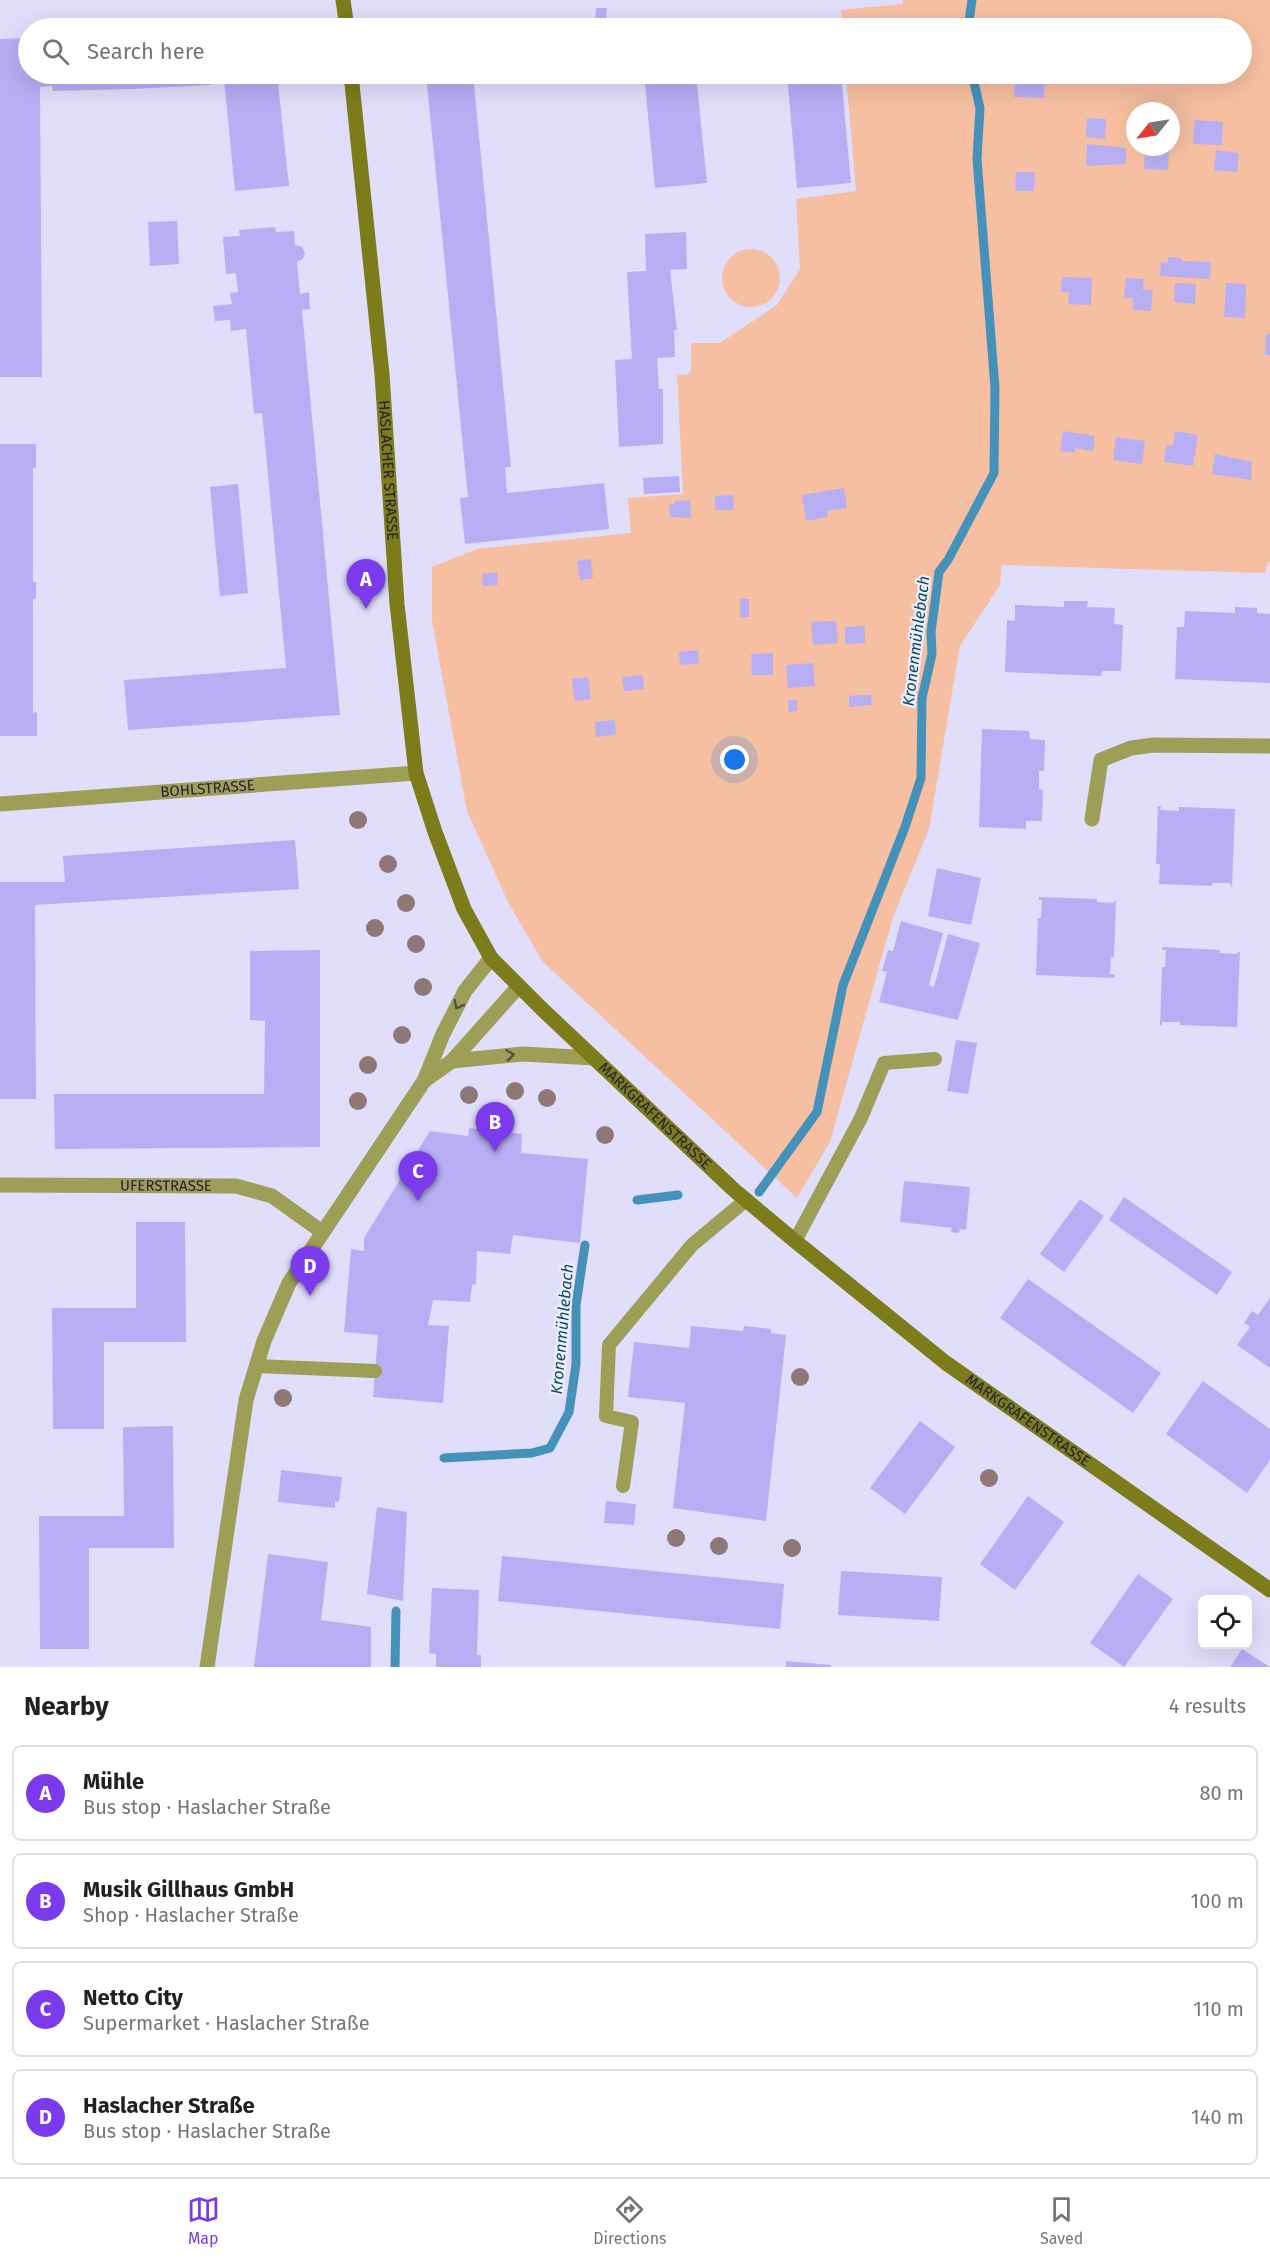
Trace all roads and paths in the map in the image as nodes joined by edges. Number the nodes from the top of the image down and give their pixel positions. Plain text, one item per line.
1 (344, 0) edge
2 (346, 18) edge
3 (352, 84) edge
4 (1270, 746) edge
5 (416, 773) junction
6 (0, 804) edge
7 (1092, 819) dead end
8 (492, 958) junction
9 (519, 986) junction
10 (594, 1058) junction
11 (935, 1059) dead end
12 (452, 1061) junction
13 (424, 1081) junction
14 (0, 1185) edge
15 (746, 1200) junction
16 (321, 1231) junction
17 (795, 1241) junction
18 (256, 1366) junction
19 (375, 1371) dead end
20 (623, 1486) dead end
21 (1270, 1590) edge
22 (207, 1667) edge

1 - 2 street
3 - 5 street, HASLACHER STRASSE
4 - 7 street
5 - 6 street, BOHLSTRASSE
5 - 8 street, HASLACHER STRASSE
8 - 9 street, HASLACHER STRASSE
8 -> 13 street
9 - 10 street, MARKGRAFENSTRASSE
9 - 12 street
12 -> 10 street
10 - 15 street, MARKGRAFENSTRASSE
11 - 17 lane
12 - 13 street
13 - 16 street
14 - 16 street, UFERSTRASSE
15 - 17 street, MARKGRAFENSTRASSE
15 - 20 lane
16 - 18 street
17 - 21 street, MARKGRAFENSTRASSE
18 - 19 lane
18 - 22 street

